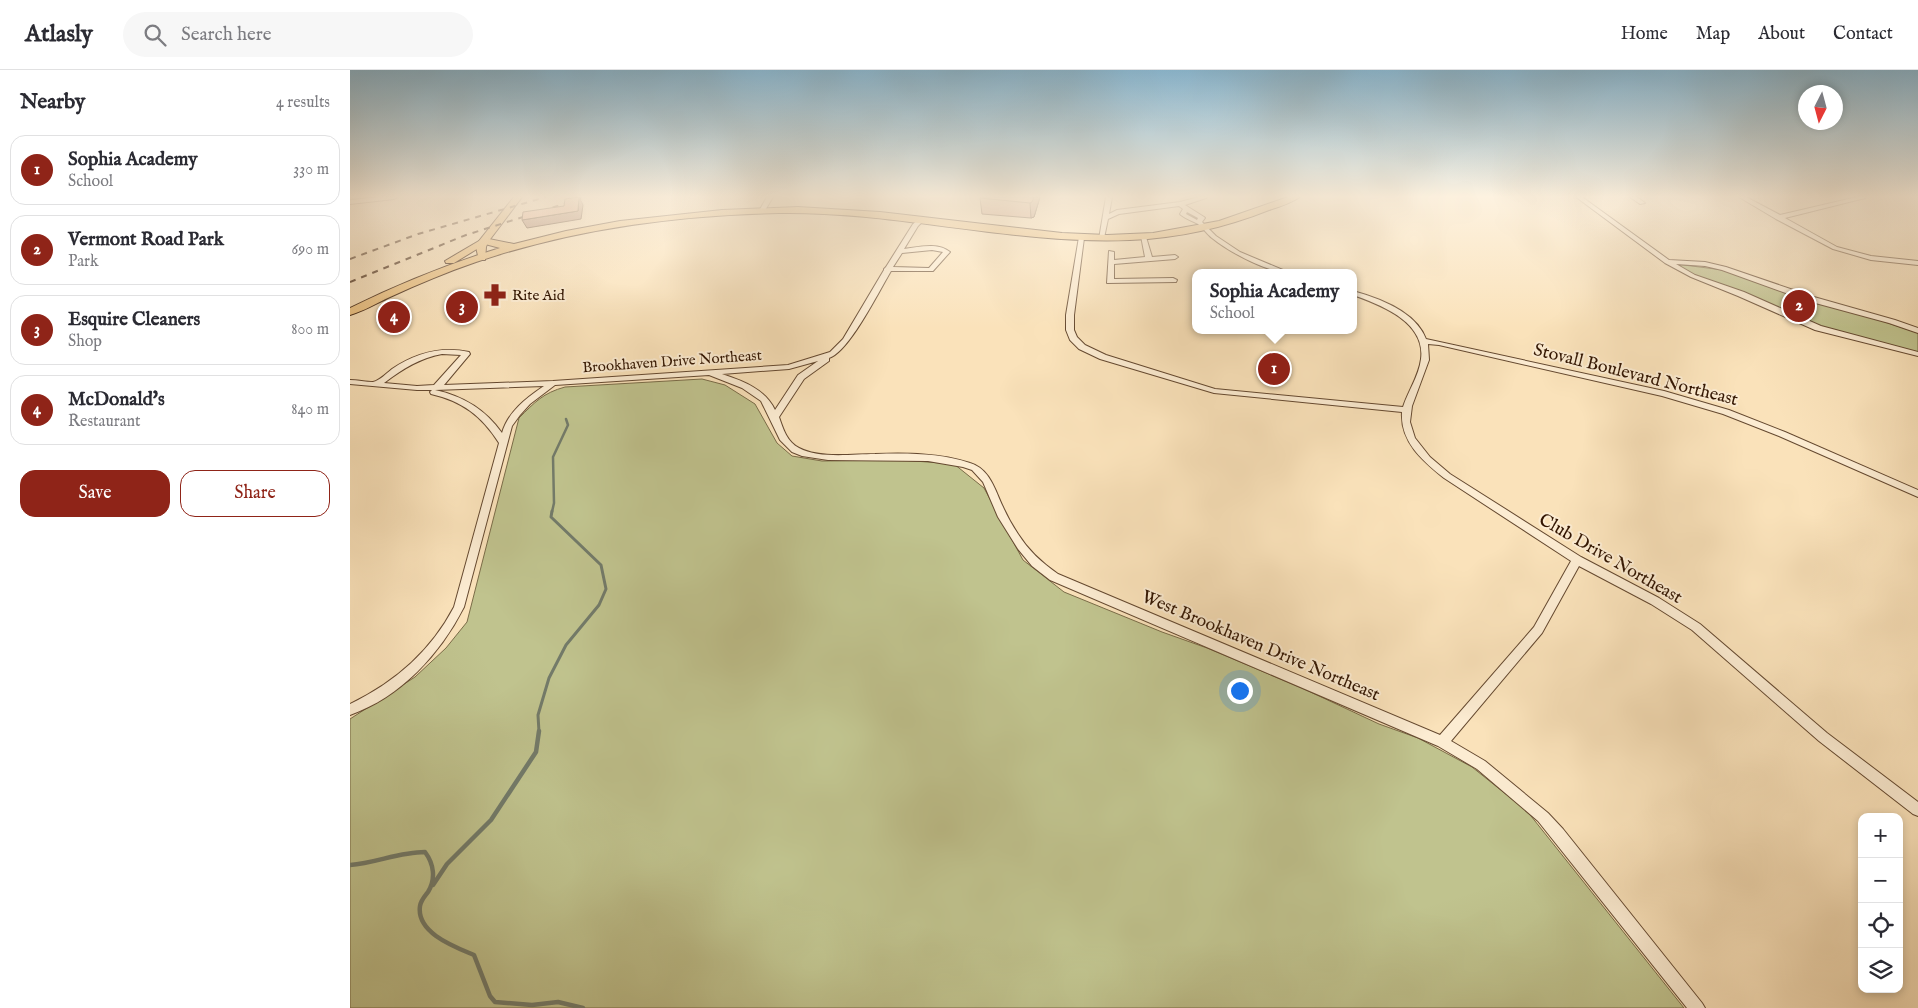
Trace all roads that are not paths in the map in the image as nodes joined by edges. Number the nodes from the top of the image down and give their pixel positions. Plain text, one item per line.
1 (484, 241) junction
2 (540, 241) edge
3 (906, 241) edge
4 (1081, 241) edge
5 (1144, 241) edge
6 (1220, 241) edge
7 (1638, 241) edge
8 (1820, 241) edge
9 (519, 246) junction
10 (900, 250) junction
11 (1111, 252) dead end
12 (1148, 257) junction
13 (1175, 257) dead end
14 (482, 258) junction
15 (1111, 262) junction
16 (1667, 262) junction
17 (1918, 264) edge
18 (888, 269) junction
19 (1277, 269) edge
20 (1173, 280) dead end
21 (414, 282) junction
22 (1357, 294) edge
23 (350, 312) edge
24 (1917, 328) edge
25 (1423, 341) junction
26 (833, 354) junction
27 (1918, 354) edge
28 (709, 372) junction
29 (350, 382) edge
30 (553, 383) junction
31 (377, 384) junction
32 (437, 387) junction
33 (417, 388) junction
34 (1406, 410) junction
35 (774, 418) junction
36 (502, 442) junction
37 (1918, 494) edge
38 (1577, 560) junction
39 (350, 710) edge
40 (1442, 742) junction
41 (1918, 810) edge
42 (1697, 1008) edge

1 - 9 highway
1 - 14 main road
1 - 21 highway
2 - 9 highway
3 - 10 street
4 - 34 street
5 - 12 street
6 - 19 street
7 - 16 street
8 - 17 street
9 - 14 highway
10 - 18 street
10 - 18 street
11 - 15 street
12 - 13 street
12 - 15 street
14 - 21 highway
15 - 20 street
16 - 24 street
16 - 27 street
18 - 26 street
21 - 23 highway
22 - 25 street
25 - 34 street, Club Drive Northeast
25 - 37 street, Stovall Boulevard Northeast
26 - 28 street, Brookhaven Drive Northeast
26 - 35 street
28 - 30 street, Brookhaven Drive Northeast
28 - 35 street, West Brookhaven Drive Northeast
29 - 31 street, Brookhaven Drive Northeast
30 - 32 street, Brookhaven Drive Northeast
30 - 36 street
31 - 32 street
31 - 33 street, Brookhaven Drive Northeast
32 - 33 street, Brookhaven Drive Northeast
33 - 36 street
34 - 38 street, Club Drive Northeast
35 - 40 street, West Brookhaven Drive Northeast
36 - 39 street
38 - 40 street
38 - 41 street, Club Drive Northeast
40 - 42 street, West Brookhaven Drive Northeast

